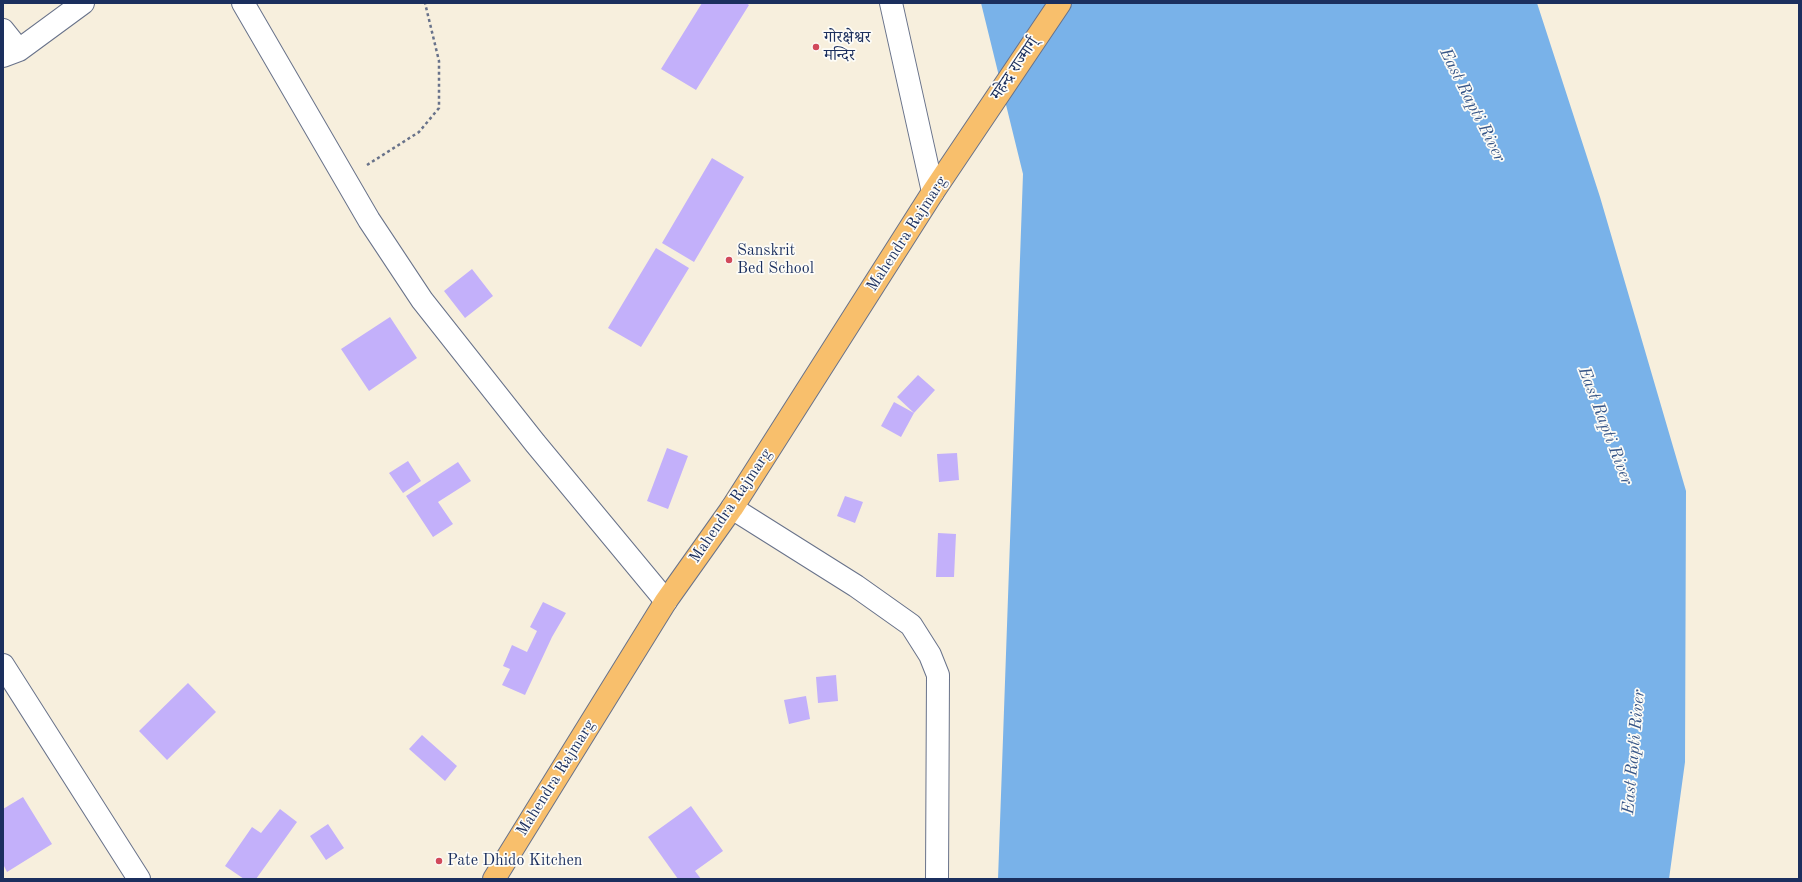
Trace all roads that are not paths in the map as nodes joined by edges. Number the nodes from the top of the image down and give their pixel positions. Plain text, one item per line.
1 (83, 3) edge
2 (243, 3) edge
3 (891, 3) edge
4 (1060, 3) edge
5 (3, 30) edge
6 (11, 53) edge
7 (971, 135) joint
8 (933, 192) junction
9 (732, 508) junction
10 (666, 601) junction
11 (3, 665) edge
12 (139, 879) edge
13 (494, 879) edge
14 (937, 879) edge

1 - 6 street
2 - 10 street
3 - 8 street
4 - 7 highway, महेन्द्र राज्मार्ग्
5 - 6 street
7 - 8 highway, Mahendra Rajmarg
8 - 9 highway, Mahendra Rajmarg
9 - 10 highway, Mahendra Rajmarg
9 - 14 street
10 - 13 highway, Mahendra Rajmarg
11 - 12 street

